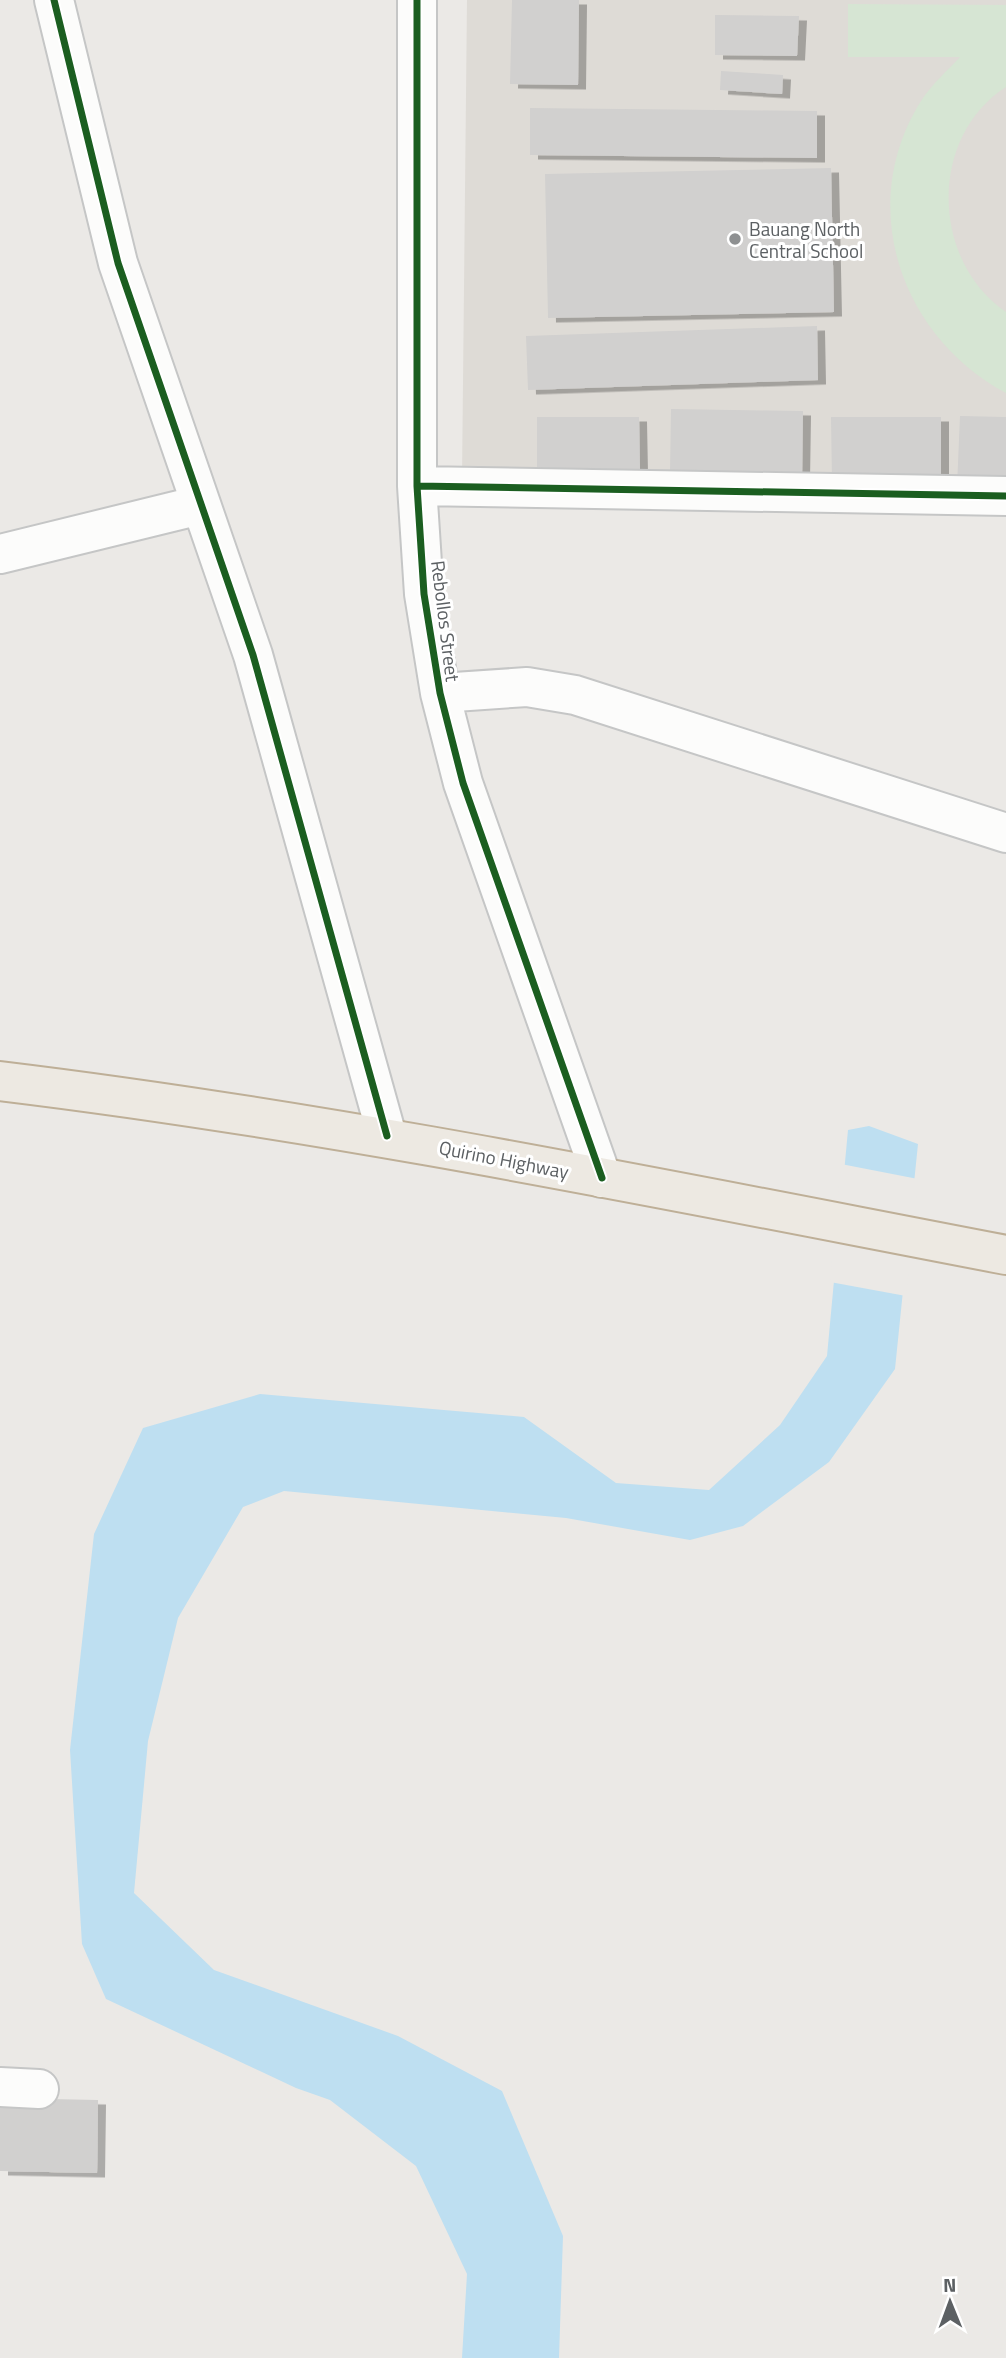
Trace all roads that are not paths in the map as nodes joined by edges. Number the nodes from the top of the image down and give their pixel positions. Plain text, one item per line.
1 (54, 0) edge
2 (417, 0) edge
3 (417, 486) junction
4 (1006, 496) edge
5 (200, 505) junction
6 (0, 554) edge
7 (440, 693) junction
8 (1006, 833) edge
9 (0, 1081) edge
10 (387, 1136) junction
11 (602, 1178) junction
12 (1006, 1255) edge
13 (0, 2087) edge
14 (39, 2089) dead end

1 - 5 street
2 - 3 street, Rebollos Street
3 - 4 street
3 - 7 street, Rebollos Street
5 - 6 street
5 - 10 street
7 - 8 street
7 - 11 street, Rebollos Street
9 - 10 highway, Quirino Highway
10 - 11 highway, Quirino Highway
11 - 12 highway, Quirino Highway
13 - 14 street

